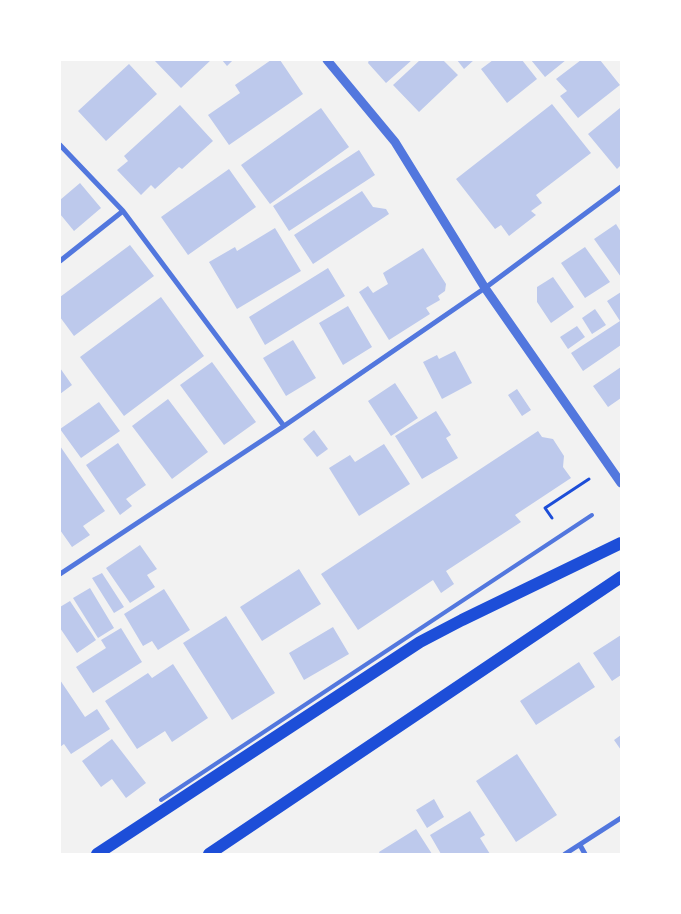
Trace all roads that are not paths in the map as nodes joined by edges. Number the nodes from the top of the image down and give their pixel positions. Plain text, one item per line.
1 (327, 60) edge
2 (60, 145) edge
3 (621, 187) edge
4 (124, 211) junction
5 (60, 261) edge
6 (485, 288) junction
7 (284, 426) junction
8 (621, 483) edge
9 (592, 514) dead end
10 (621, 543) edge
11 (60, 574) edge
12 (621, 577) edge
13 (161, 800) dead end
14 (621, 818) edge
15 (580, 844) junction
16 (102, 851) edge
17 (209, 854) edge
18 (565, 854) edge
19 (585, 854) edge

1 - 6 street
2 - 4 street
3 - 6 street
4 - 5 street
4 - 7 street
6 - 7 street
6 - 8 street
7 - 11 street
9 - 13 lane
10 - 16 main road
12 - 17 main road
14 - 15 street
15 - 18 street
15 - 19 street

